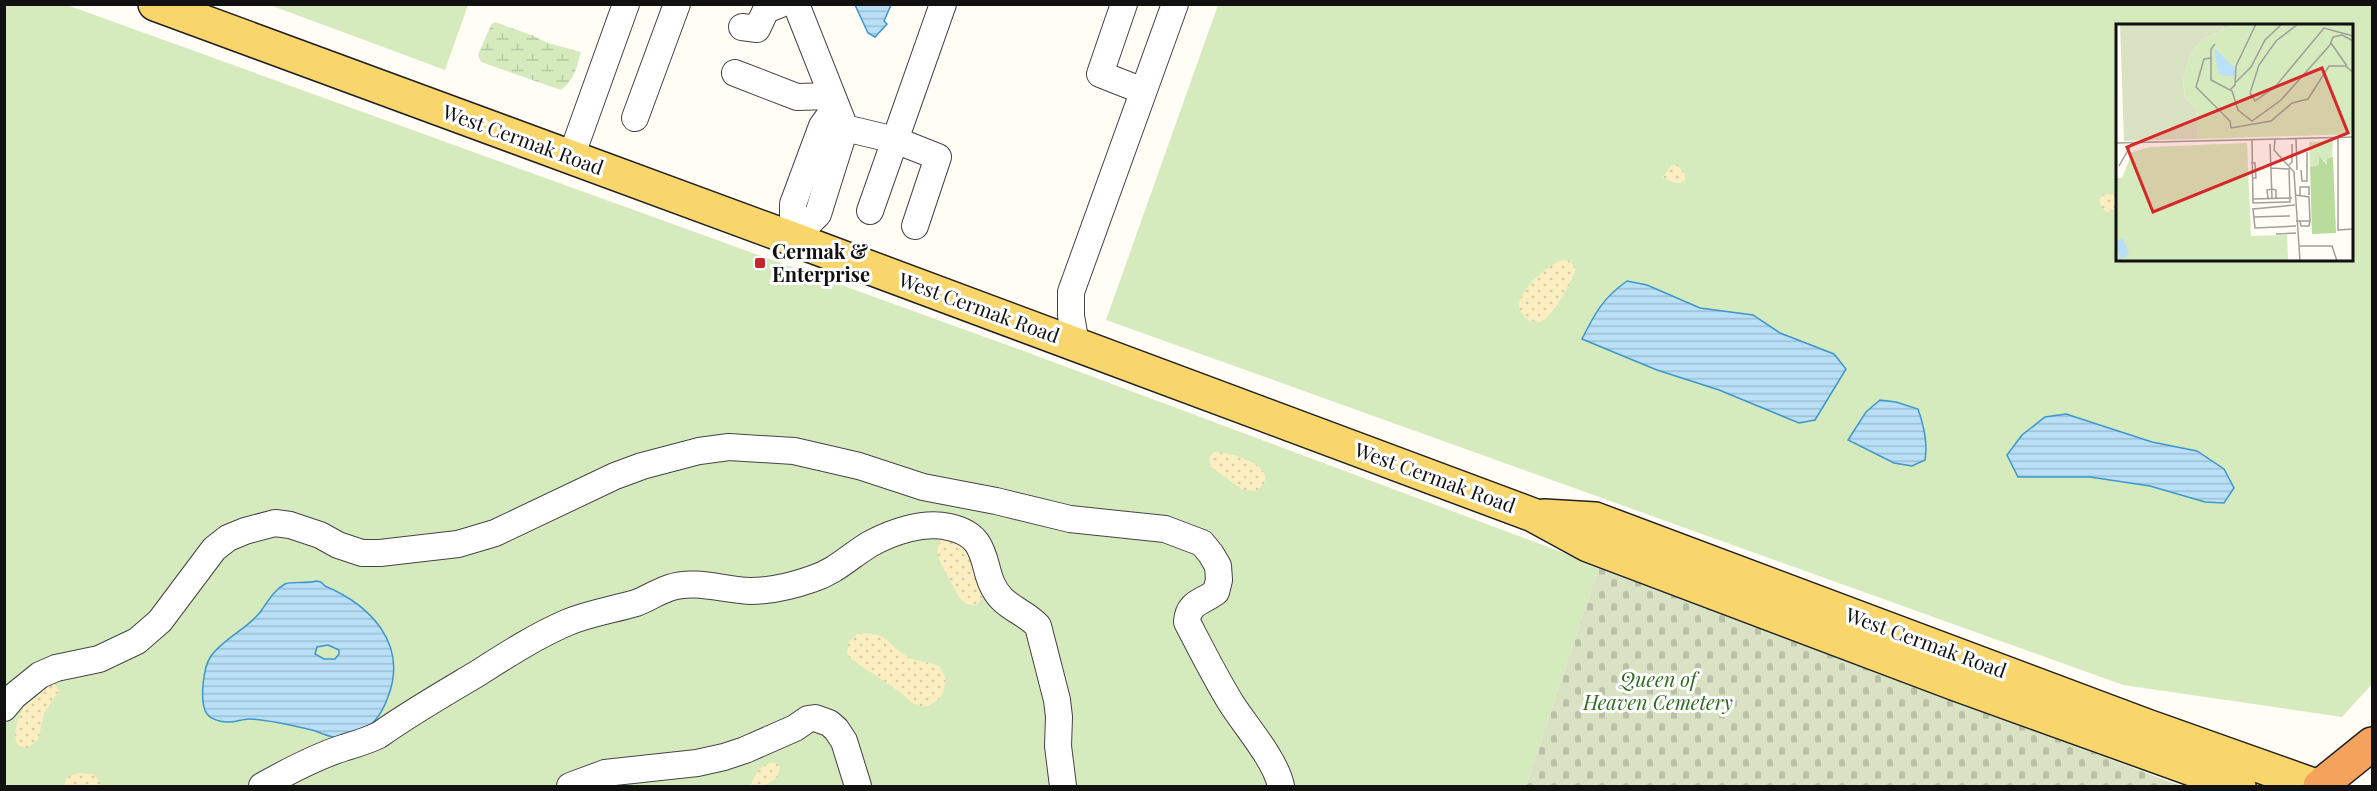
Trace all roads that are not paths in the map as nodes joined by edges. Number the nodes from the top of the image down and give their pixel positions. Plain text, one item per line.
1 (154, 4) edge
2 (626, 4) edge
3 (677, 4) edge
4 (781, 4) edge
5 (796, 4) edge
6 (943, 4) edge
7 (1125, 4) edge
8 (1175, 4) edge
9 (742, 27) dead end
10 (735, 73) dead end
11 (1143, 92) junction
12 (837, 110) junction
13 (635, 117) dead end
14 (895, 140) junction
15 (571, 158) junction
16 (870, 211) dead end
17 (915, 226) dead end
18 (793, 239) junction
19 (1071, 292) junction
20 (1039, 330) junction
21 (1076, 344) junction
22 (1533, 515) junction
23 (4, 708) edge
24 (2373, 744) edge
25 (262, 786) edge
26 (570, 786) edge
27 (858, 786) edge
28 (1063, 786) edge
29 (1281, 786) edge
30 (2240, 786) edge
31 (2318, 786) edge

1 - 15 main road, West Cermak Road
2 - 15 street
3 - 13 street
4 - 9 street
5 - 12 street
6 - 14 street
7 - 11 street
8 - 11 street
10 - 12 street
11 - 19 street
12 - 14 street
12 - 18 street
14 - 16 street
14 - 17 street
15 - 18 main road, West Cermak Road
18 - 20 main road, West Cermak Road
19 - 20 street
19 - 21 street
20 - 21 main road, West Cermak Road
21 - 22 main road, West Cermak Road
22 - 30 main road, West Cermak Road
22 - 31 main road, West Cermak Road
23 - 29 street
24 - 31 highway
25 - 28 street
26 - 27 street

